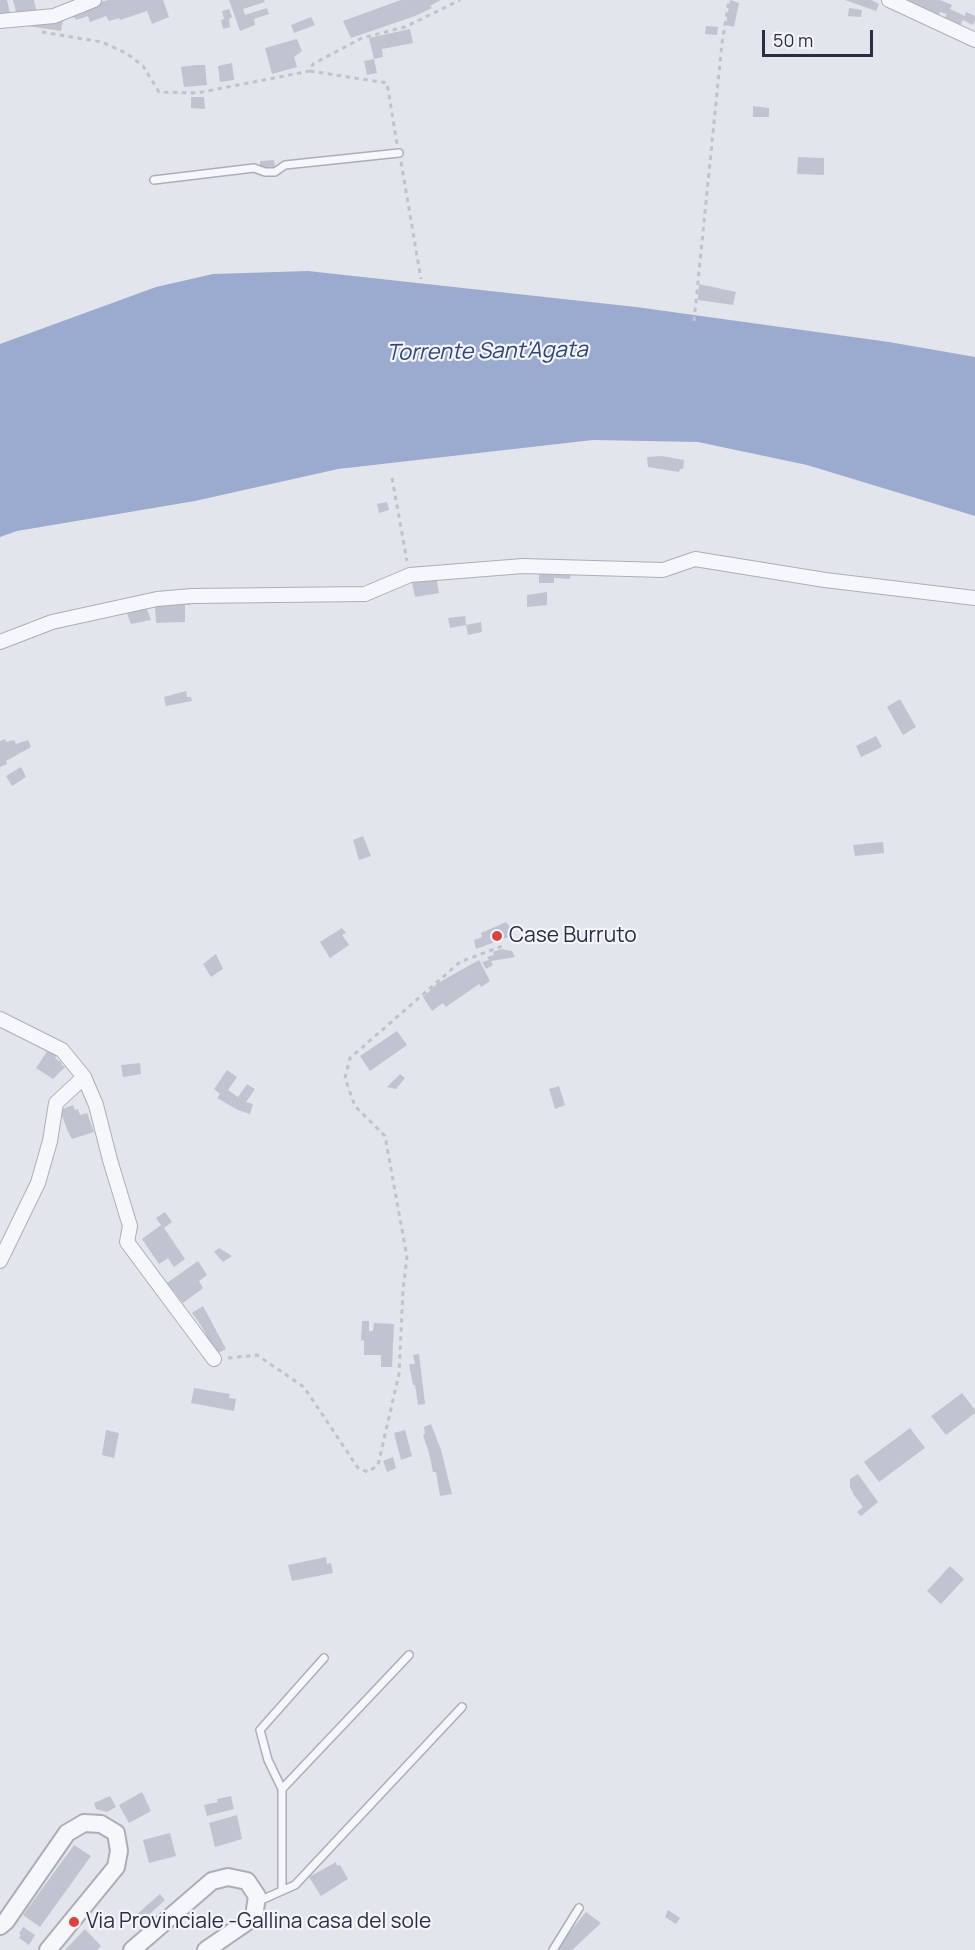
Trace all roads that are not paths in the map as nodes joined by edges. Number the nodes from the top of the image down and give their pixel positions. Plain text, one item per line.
1 (94, 0) edge
2 (889, 0) edge
3 (5, 20) edge
4 (975, 40) edge
5 (399, 153) dead end
6 (154, 180) dead end
7 (975, 598) edge
8 (0, 642) edge
9 (0, 1019) edge
10 (84, 1077) junction
11 (0, 1261) edge
12 (214, 1359) road end
13 (409, 1655) dead end
14 (324, 1658) dead end
15 (462, 1707) dead end
16 (282, 1789) junction
17 (282, 1890) junction
18 (256, 1902) junction
19 (579, 1908) dead end
20 (0, 1926) edge
21 (48, 1950) edge
22 (132, 1950) edge
23 (206, 1950) edge
24 (553, 1950) edge

1 - 3 street
2 - 4 street
5 - 6 lane
7 - 8 street
9 - 10 street
10 - 11 street
10 - 12 street
13 - 16 lane
14 - 16 lane
15 - 17 lane
16 - 17 lane
17 - 18 lane
18 - 22 street
18 - 23 street
19 - 24 lane
20 - 21 street

